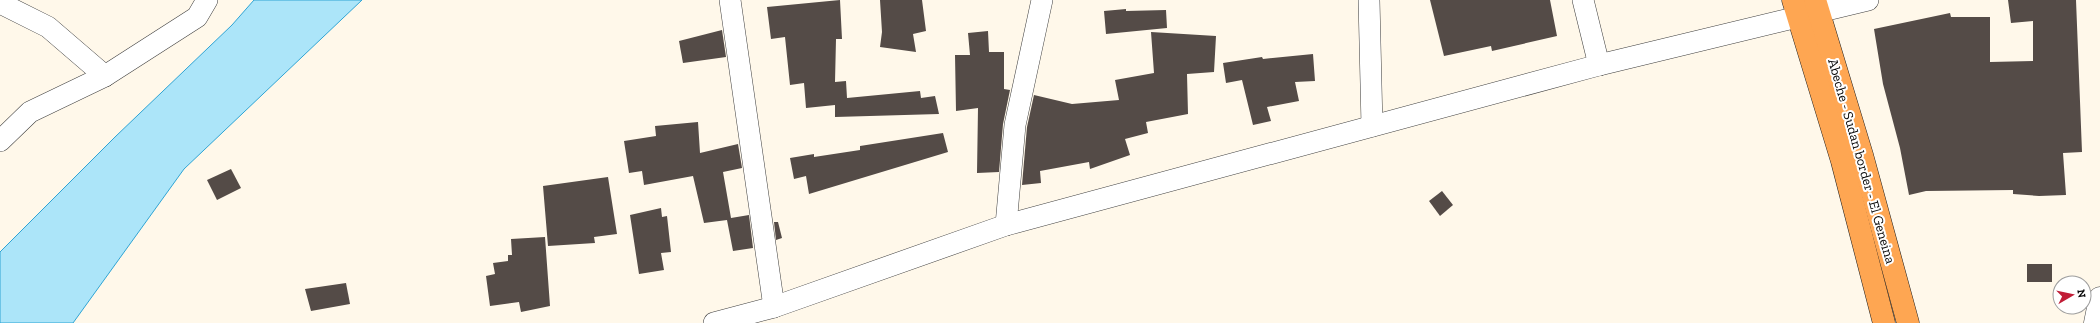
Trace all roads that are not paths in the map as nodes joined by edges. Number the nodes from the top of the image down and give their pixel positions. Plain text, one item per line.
1 (207, 0) edge
2 (730, 0) edge
3 (1042, 0) edge
4 (1369, 0) edge
5 (1583, 0) edge
6 (1868, 0) edge
7 (0, 3) edge
8 (1806, 7) edge
9 (1599, 65) junction
10 (105, 76) junction
11 (1372, 126) junction
12 (0, 141) edge
13 (1862, 155) junction
14 (1842, 161) junction
15 (1006, 225) junction
16 (2100, 298) edge
17 (774, 307) junction
18 (714, 323) edge
19 (1884, 323) edge
20 (1908, 323) edge
21 (2094, 323) edge

1 - 10 street
2 - 17 street
3 - 15 street
4 - 11 street
5 - 9 street
6 - 8 street
7 - 10 street
8 - 9 street
8 - 13 highway, Abeche - Sudan border - El Geneina
8 - 14 highway, Abeche - Sudan border - El Geneina
9 - 11 street
10 - 12 street
11 - 15 street
13 - 14 highway
13 - 20 highway, Abeche - Sudan border - El Geneina
14 - 19 highway, Abeche - Sudan border - El Geneina
15 - 17 street
16 - 21 street
17 - 18 street

